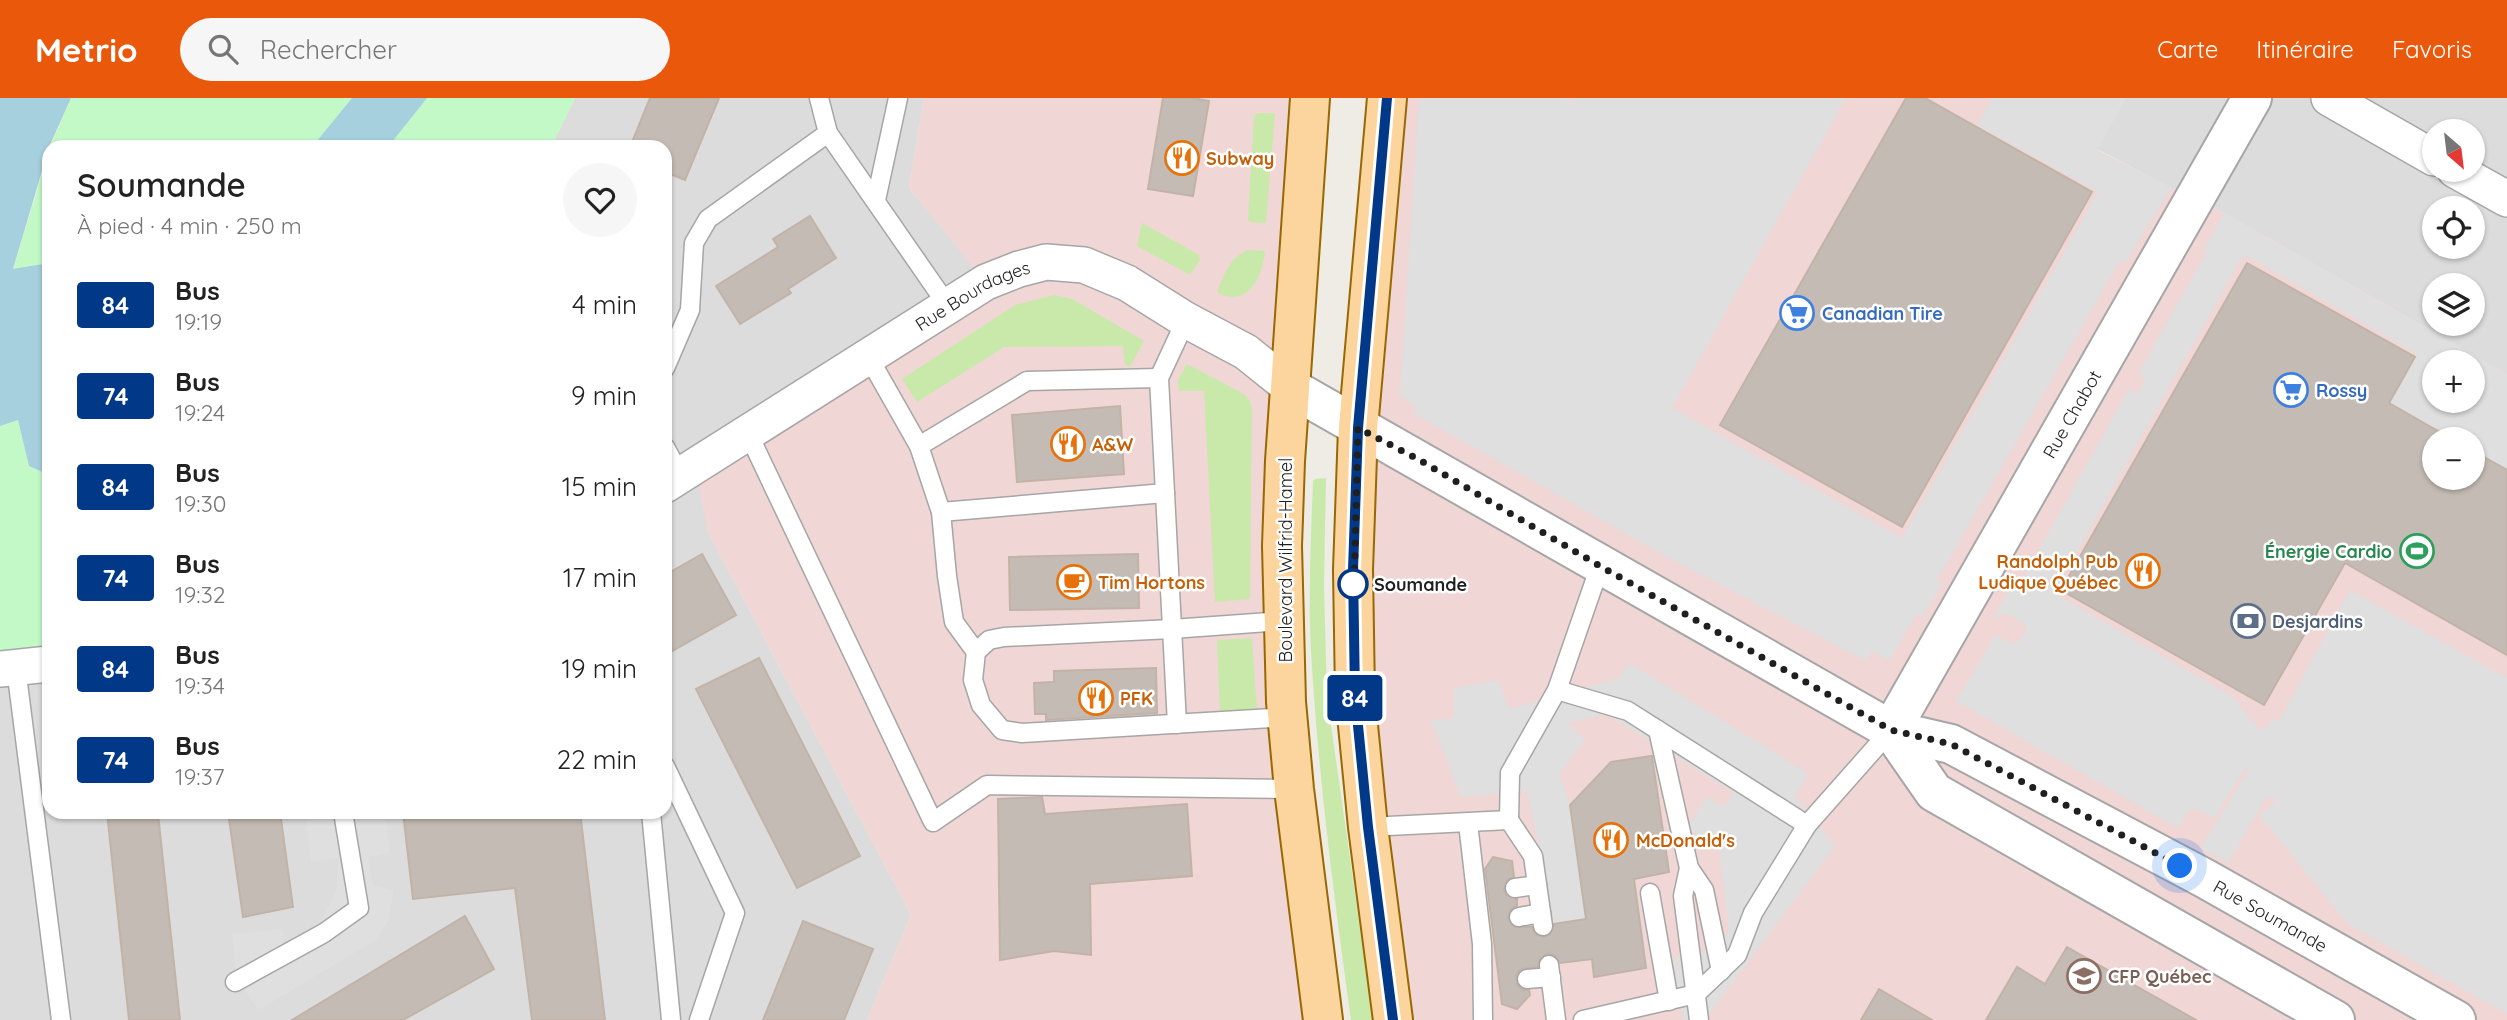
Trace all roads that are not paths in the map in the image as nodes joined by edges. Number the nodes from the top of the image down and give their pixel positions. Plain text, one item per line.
1 (819, 98) edge
2 (898, 98) edge
3 (1310, 98) edge
4 (1387, 98) edge
5 (2252, 98) edge
6 (2329, 98) edge
7 (828, 132) junction
8 (2422, 151) edge
9 (2477, 182) edge
10 (2507, 199) edge
11 (876, 200) junction
12 (948, 306) junction
13 (1186, 320) junction
14 (672, 352) edge
15 (869, 358) junction
16 (1159, 378) junction
17 (1292, 388) junction
18 (1358, 428) junction
19 (748, 433) junction
20 (919, 446) junction
21 (672, 468) edge
22 (1165, 493) junction
23 (941, 512) junction
24 (1600, 566) junction
25 (1283, 621) junction
26 (1172, 629) junction
27 (976, 652) junction
28 (22, 667) edge
29 (1557, 690) junction
30 (1288, 717) junction
31 (1177, 724) junction
32 (1658, 730) junction
33 (1891, 730) junction
34 (672, 781) edge
35 (1294, 789) junction
36 (344, 819) edge
37 (651, 819) edge
38 (1509, 820) junction
39 (1468, 822) junction
40 (1807, 825) junction
41 (1368, 827) junction
42 (1689, 868) junction
43 (1537, 885) junction
44 (1515, 888) dead end
45 (1650, 893) dead end
46 (1519, 917) dead end
47 (1721, 971) junction
48 (1527, 979) dead end
49 (235, 982) dead end
50 (1696, 995) junction
51 (1669, 1001) junction
52 (61, 1020) edge
53 (671, 1020) edge
54 (699, 1020) edge
55 (1323, 1020) edge
56 (1393, 1020) edge
57 (1483, 1020) edge
58 (1556, 1020) edge
59 (1583, 1020) edge
60 (1699, 1020) edge
61 (2335, 1020) edge
62 (2456, 1020) edge

1 - 7 lane
2 - 11 lane
3 - 17 main road, Boulevard Wilfrid-Hamel
4 - 18 main road
5 - 33 street, Rue Chabot
6 - 8 street
7 - 11 lane
7 - 14 lane
9 - 10 street
11 - 12 lane
12 - 13 street, Rue Bourdages
12 - 15 street, Rue Bourdages
13 - 16 lane
13 - 17 street, Rue Bourdages
15 - 19 street, Rue Bourdages
15 - 20 lane
16 - 20 lane
16 - 22 lane
17 - 18 street, Rue Soumande
17 - 25 main road, Boulevard Wilfrid-Hamel
18 - 24 street, Rue Soumande
18 - 41 main road
19 - 21 street, Rue Bourdages
19 - 35 lane
20 - 23 lane
22 - 23 lane
22 - 26 lane
23 - 27 lane
24 - 29 lane
24 - 33 street, Rue Soumande
25 - 26 lane
25 - 30 main road, Boulevard Wilfrid-Hamel
26 - 27 lane
26 - 31 lane
27 - 31 lane
28 - 52 lane
29 - 32 lane
29 - 38 lane
30 - 31 lane
30 - 35 main road, Boulevard Wilfrid-Hamel
32 - 40 lane
32 - 42 lane
33 - 40 lane
33 - 61 street, Rue Soumande
33 - 62 street, Rue Soumande
34 - 54 lane
35 - 55 main road, Boulevard Wilfrid-Hamel
36 - 49 lane
37 - 53 lane
38 - 39 lane
38 - 43 lane
39 - 41 lane
39 - 57 lane
40 - 47 lane
41 - 56 main road
42 - 47 lane
42 - 50 lane
43 - 44 lane
43 - 46 lane
45 - 51 lane
47 - 50 lane
48 - 58 lane
50 - 51 lane
50 - 60 lane
51 - 59 lane

